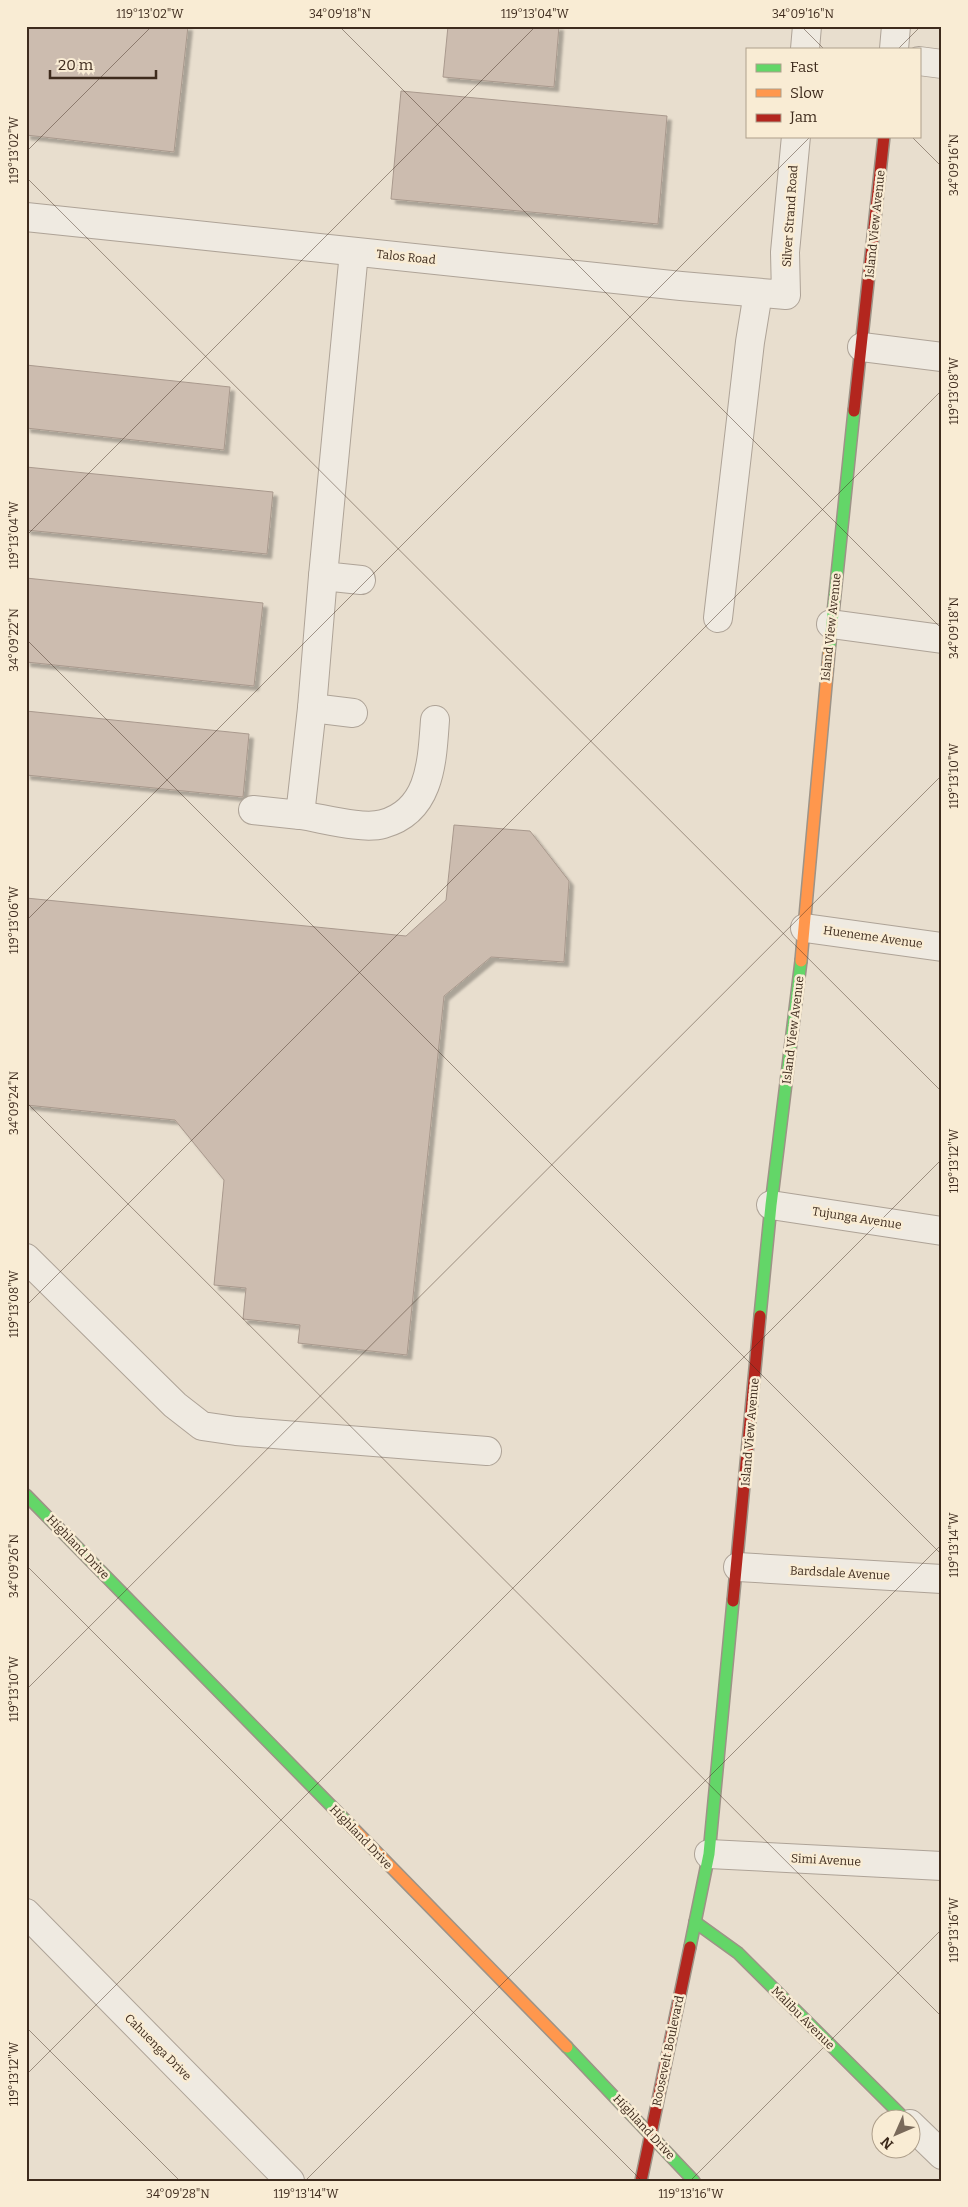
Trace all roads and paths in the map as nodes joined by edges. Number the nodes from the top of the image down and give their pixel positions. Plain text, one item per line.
1 (807, 26) edge
2 (896, 26) edge
3 (805, 48) edge
4 (894, 48) edge
5 (920, 62) edge
6 (942, 64) edge
7 (796, 138) edge
8 (884, 138) edge
9 (26, 216) edge
10 (354, 252) junction
11 (758, 292) junction
12 (786, 295) joint
13 (862, 347) junction
14 (942, 357) edge
15 (323, 576) junction
16 (361, 580) dead end
17 (718, 618) dead end
18 (831, 624) junction
19 (942, 639) edge
20 (312, 708) junction
21 (353, 712) dead end
22 (434, 720) dead end
23 (253, 810) dead end
24 (300, 815) junction
25 (805, 928) junction
26 (942, 947) edge
27 (771, 1205) junction
28 (942, 1231) edge
29 (26, 1258) edge
30 (487, 1451) dead end
31 (26, 1495) edge
32 (738, 1567) junction
33 (942, 1579) edge
34 (709, 1854) junction
35 (942, 1866) edge
36 (26, 1913) edge
37 (696, 1922) junction
38 (896, 2110) edge
39 (650, 2134) junction
40 (920, 2134) edge
41 (942, 2155) edge
42 (290, 2181) edge
43 (640, 2181) edge
44 (694, 2181) edge

1 - 3 street
2 - 4 street
5 - 6 street
7 - 12 street, Silver Strand Road
8 - 13 street, Island View Avenue
9 - 10 street, Talos Road
10 - 11 street, Talos Road
10 - 15 street
11 - 12 street, Talos Road
11 - 17 street
13 - 14 street
13 - 18 street, Island View Avenue
15 - 16 street
15 - 20 street
18 - 19 street
18 - 25 street, Island View Avenue
20 - 21 street
20 - 24 street
22 - 24 street
23 - 24 street
25 - 26 street, Hueneme Avenue
25 - 27 street, Island View Avenue
27 - 28 street, Tujunga Avenue
27 - 32 street, Island View Avenue
29 - 30 street
31 - 39 street, Highland Drive
32 - 33 street, Bardsdale Avenue
32 - 34 street, Island View Avenue
34 - 35 street, Simi Avenue
34 - 37 street, Island View Avenue
36 - 42 street, Cahuenga Drive
37 - 38 street, Malibu Avenue
37 - 39 street, Roosevelt Boulevard
39 - 43 street, Roosevelt Boulevard
39 - 44 street, Highland Drive
40 - 41 street

